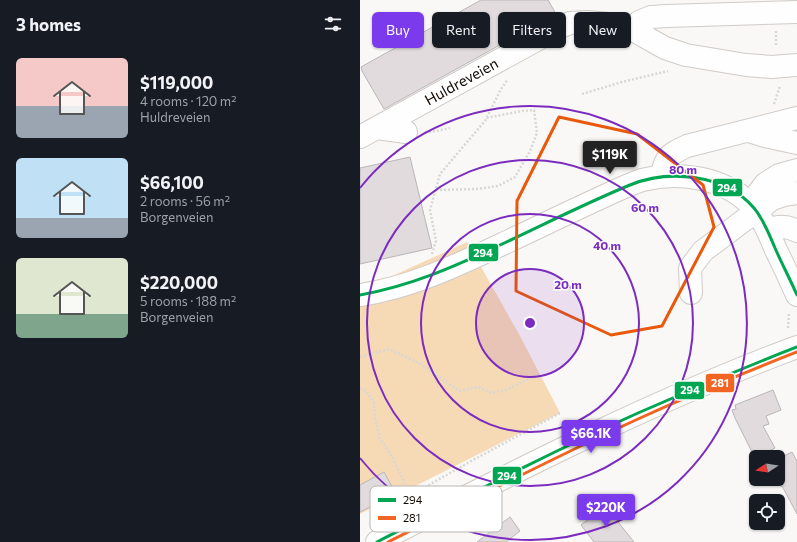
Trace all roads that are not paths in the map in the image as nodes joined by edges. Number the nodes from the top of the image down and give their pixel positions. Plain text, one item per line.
1 (797, 12) edge
2 (633, 30) junction
3 (784, 61) edge
4 (797, 118) edge
5 (748, 130) junction
6 (369, 132) edge
7 (406, 132) road end
8 (797, 143) edge
9 (797, 170) edge
10 (661, 177) junction
11 (797, 193) edge
12 (797, 206) edge
13 (759, 217) junction
14 (797, 231) edge
15 (691, 293) dead end
16 (360, 295) edge
17 (792, 301) edge
18 (793, 338) edge
19 (488, 486) edge
20 (397, 532) edge
21 (377, 542) edge

1 - 2 street
2 - 3 street, Huldreveien
2 - 6 street, Huldreveien
4 - 5 street
5 - 8 street
5 - 10 street
6 - 7 street
9 - 13 street
10 - 13 street
10 - 16 street
11 - 13 street
12 - 13 street
13 - 14 street
13 - 15 street
13 - 17 street
18 - 19 street
20 - 21 street

